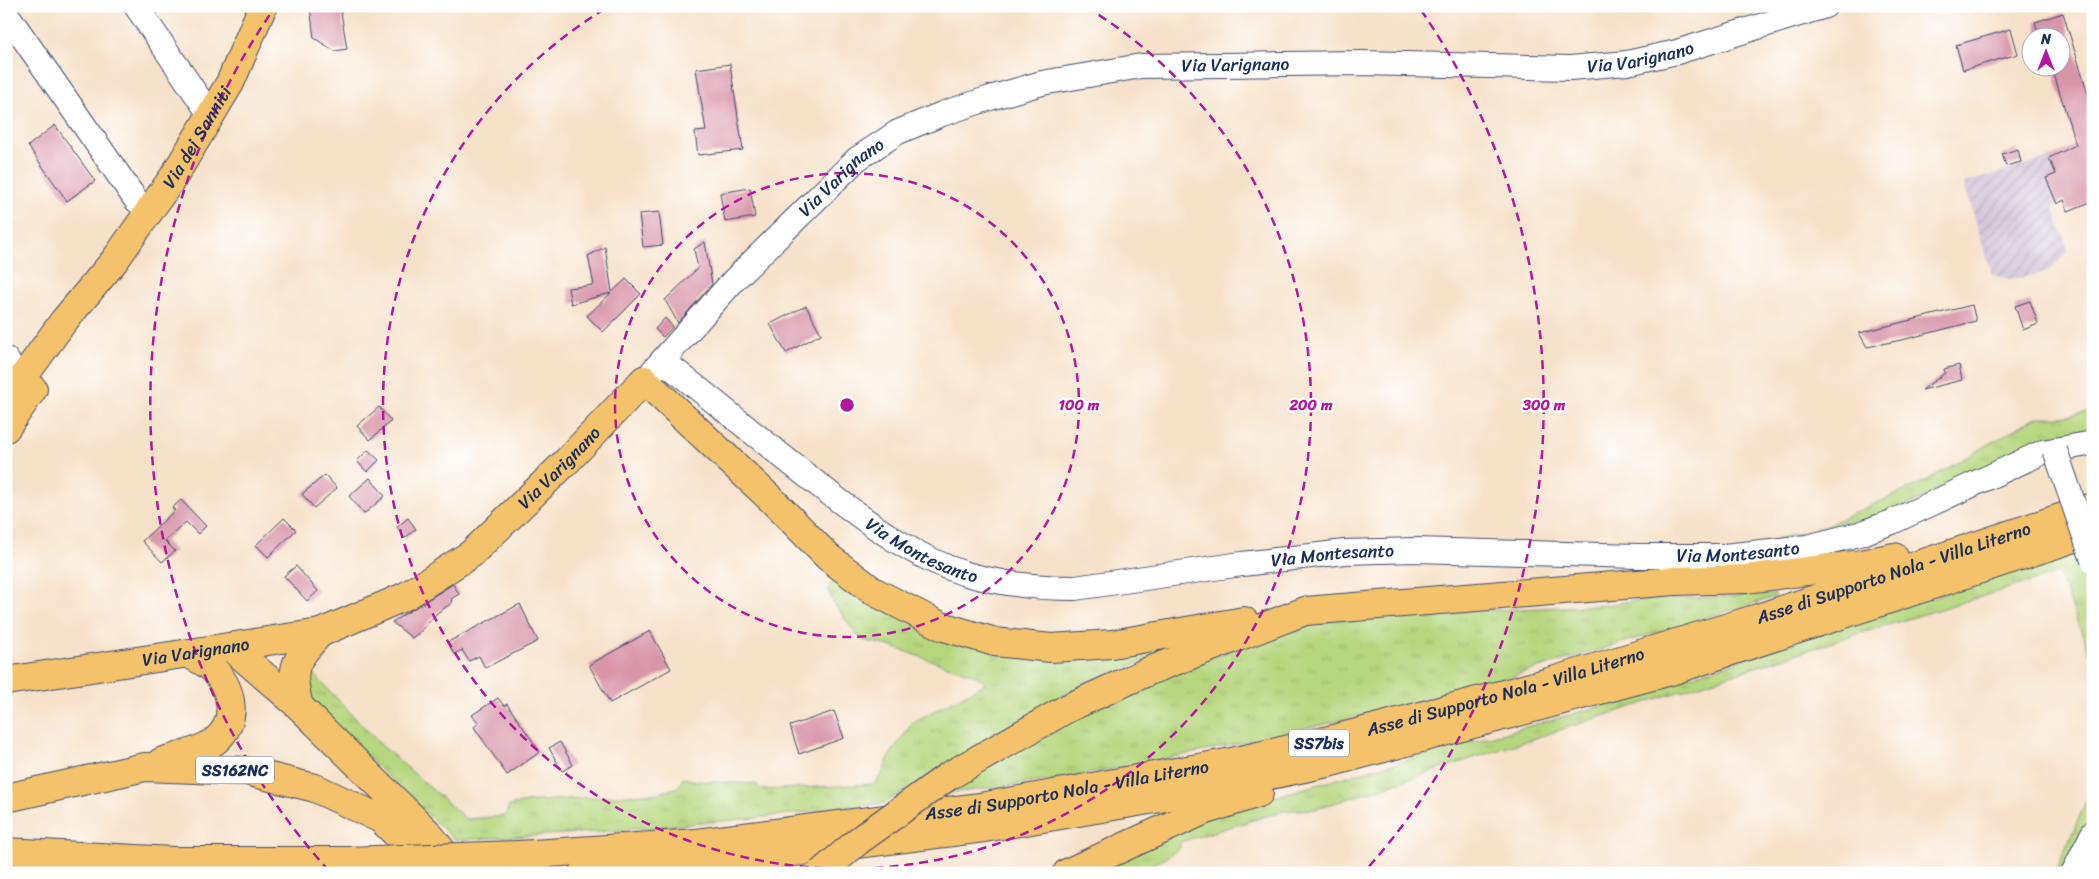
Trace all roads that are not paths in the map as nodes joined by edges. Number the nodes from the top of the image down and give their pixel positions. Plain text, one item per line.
1 (136, 6) edge
2 (263, 6) edge
3 (1825, 6) edge
4 (6, 13) edge
5 (211, 116) junction
6 (149, 212) junction
7 (115, 260) junction
8 (6, 359) edge
9 (653, 370) junction
10 (14, 392) edge
11 (6, 428) edge
12 (2093, 443) edge
13 (2055, 450) junction
14 (2093, 507) edge
15 (2093, 532) edge
16 (1964, 549) junction
17 (2093, 560) edge
18 (1305, 611) junction
19 (320, 633) junction
20 (232, 648) junction
21 (190, 654) junction
22 (6, 680) edge
23 (299, 706) junction
24 (145, 767) junction
25 (1296, 770) junction
26 (6, 798) edge
27 (2093, 834) edge
28 (6, 852) edge
29 (436, 873) edge
30 (460, 873) edge
31 (583, 873) edge
32 (821, 873) edge
33 (1067, 873) edge
34 (2073, 873) edge

1 - 5 street
2 - 5 main road, Via dei Sanniti
3 - 9 street, Via Varignano
4 - 6 street
5 - 6 main road, Via dei Sanniti
6 - 7 main road, Via dei Sanniti
7 - 10 main road, Via dei Sanniti
7 - 11 main road, Via dei Sanniti
8 - 10 street
9 - 13 street, Via Montesanto
9 - 18 main road
9 - 19 main road, Via Varignano
12 - 13 street, Via Montesanto
13 - 17 street, bridge
14 - 16 main road, Asse di Supporto Nola - Villa Literno / SS7bis
15 - 25 main road, Asse di Supporto Nola - Villa Literno / SS7bis
16 - 18 main road
16 - 28 main road, Asse di Supporto Nola - Villa Literno / SS7bis, bridge
18 - 32 main road, bridge
19 - 20 main road, Via Varignano
19 - 23 main road
20 - 21 main road, Via Varignano
20 - 23 main road
21 - 22 main road, Via Varignano
21 - 24 main road
23 - 30 main road
24 - 26 main road, SS162NC
24 - 29 main road, SS162NC
25 - 31 main road, Asse di Supporto Nola - Villa Literno / SS7bis
25 - 33 main road
27 - 34 street

